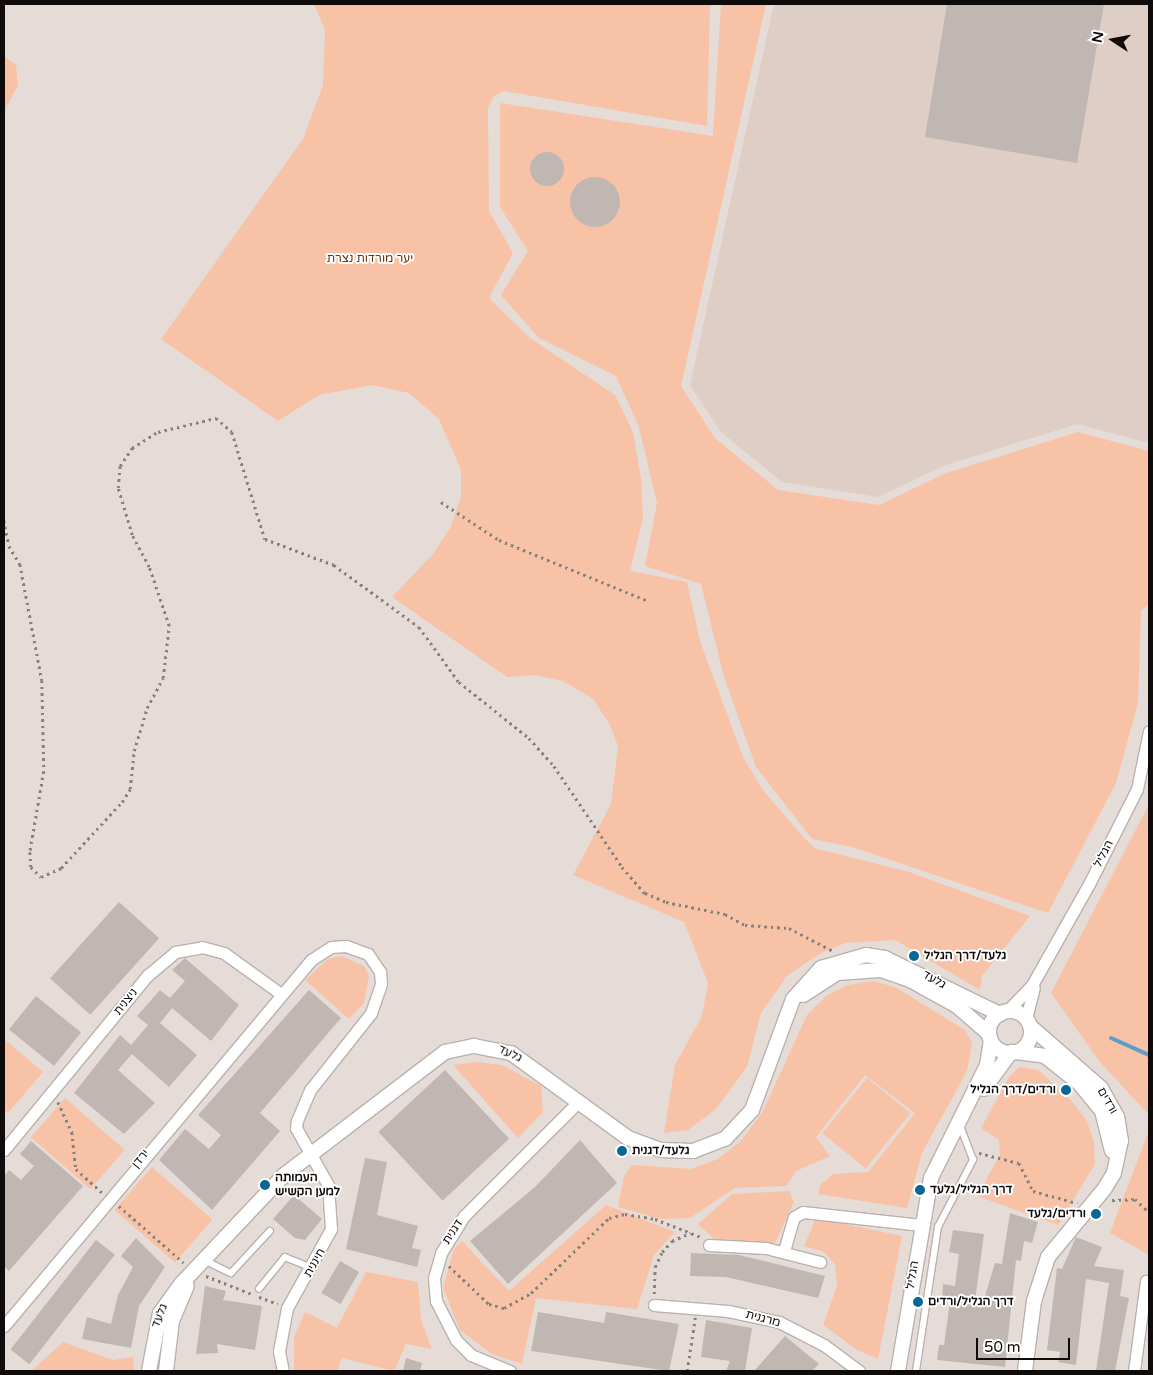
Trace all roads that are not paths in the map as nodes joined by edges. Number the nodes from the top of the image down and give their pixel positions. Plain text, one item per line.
1 (1149, 731) edge
2 (1041, 970) junction
3 (281, 994) junction
4 (1003, 1012) junction
5 (1028, 1022) junction
6 (782, 1030) junction
7 (990, 1037) junction
8 (1014, 1052) junction
9 (578, 1102) junction
10 (961, 1128) junction
11 (4, 1150) edge
12 (311, 1154) junction
13 (931, 1178) junction
14 (1093, 1200) junction
15 (921, 1225) junction
16 (270, 1231) dead end
17 (709, 1245) road end
18 (784, 1252) junction
19 (204, 1260) junction
20 (820, 1262) dead end
21 (312, 1268) junction
22 (193, 1271) junction
23 (1146, 1281) dead end
24 (259, 1289) dead end
25 (654, 1305) road end
26 (4, 1326) edge
27 (149, 1371) edge
28 (166, 1371) edge
29 (283, 1371) edge
30 (510, 1371) edge
31 (859, 1371) edge
32 (898, 1371) edge
33 (916, 1371) edge
34 (1025, 1371) edge
35 (1134, 1371) edge

1 - 2 street, הגליל
2 - 4 street, הגליל
2 - 5 street, הגליל
3 - 11 street, ניצנית
3 - 12 street, ירדן
3 - 26 street, ירדן
4 - 5 street
4 - 6 street, גלעד
4 - 7 street
5 - 8 street
5 - 14 street, ורדים
6 - 7 street, גלעד
6 - 9 street, גלעד
7 - 8 street
7 - 13 street, הגליל
8 - 10 street, הגליל
8 - 14 street, ורדים
9 - 12 street, גלעד
9 - 30 street, דגנית
10 - 13 street, הגליל
10 - 33 lane
12 - 19 street, גלעד
12 - 21 street, חיננית
13 - 15 street, הגליל
14 - 34 street, ורדים
15 - 18 street
15 - 32 street, הגליל
16 - 19 lane
17 - 18 street
18 - 20 street
19 - 22 street, גלעד
21 - 24 lane
21 - 29 street, חיננית
22 - 27 street, גלעד
22 - 28 street, גלעד
23 - 35 street
25 - 31 street, מרגנית

